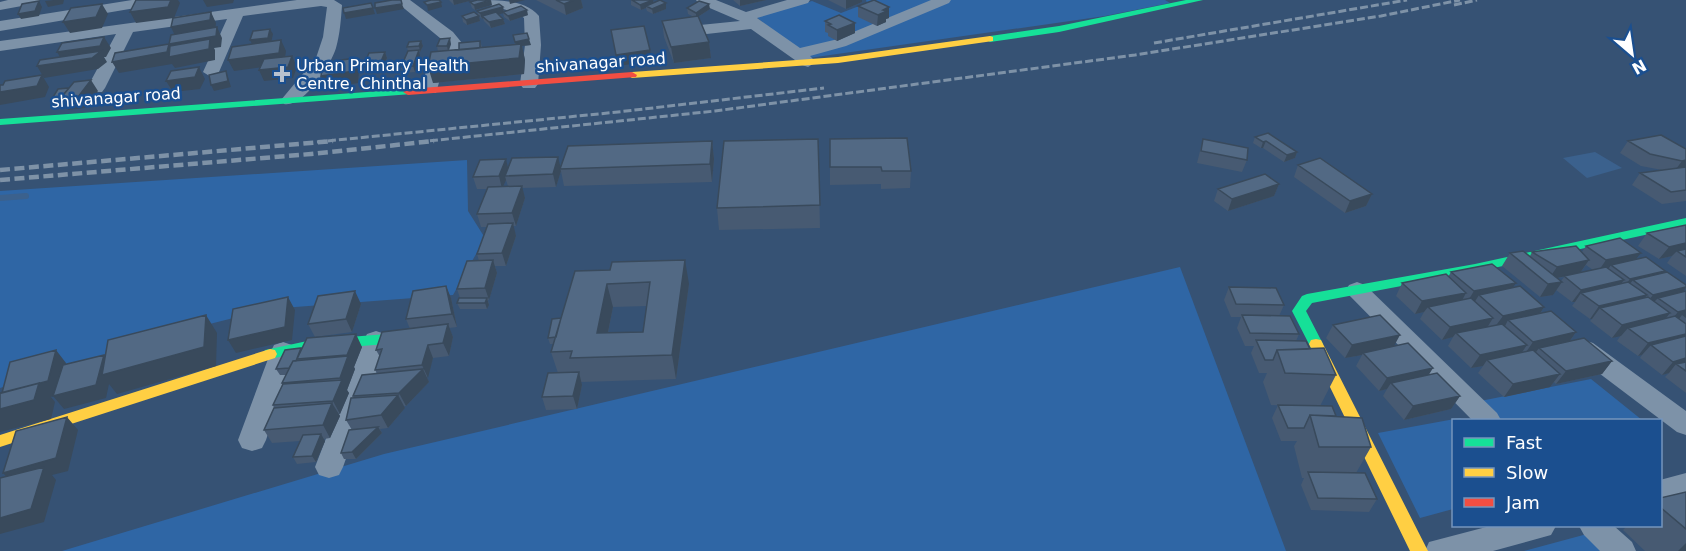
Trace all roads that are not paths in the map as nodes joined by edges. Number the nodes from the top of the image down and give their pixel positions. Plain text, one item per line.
1 (33, 0) edge
2 (159, 0) edge
3 (401, 0) edge
4 (488, 0) edge
5 (530, 0) edge
6 (803, 0) edge
7 (944, 0) edge
8 (1200, 0) edge
9 (709, 1) edge
10 (0, 6) edge
11 (511, 7) junction
12 (237, 14) junction
13 (749, 20) junction
14 (0, 26) edge
15 (127, 29) junction
16 (680, 32) edge
17 (7, 45) edge
18 (802, 58) junction
19 (0, 65) edge
20 (211, 72) edge
21 (529, 84) junction
22 (96, 88) dead end
23 (430, 89) junction
24 (290, 100) junction
25 (0, 122) edge
26 (1686, 222) edge
27 (1611, 238) junction
28 (1639, 257) edge
29 (1475, 268) junction
30 (1504, 289) edge
31 (1357, 290) junction
32 (1562, 332) edge
33 (440, 335) edge
34 (376, 340) junction
35 (283, 351) junction
36 (1487, 419) edge
37 (1686, 425) edge
38 (252, 440) dead end
39 (0, 441) edge
40 (329, 467) dead end
41 (1686, 485) edge
42 (1662, 491) edge
43 (1533, 527) edge
44 (1596, 527) edge
45 (1419, 551) edge
46 (1440, 551) edge
47 (1621, 551) edge

1 - 10 street
2 - 14 street
3 - 23 street
4 - 11 street
5 - 11 street
6 - 13 street
7 - 18 street
8 - 18 street, shivanagar road
9 - 13 street
11 - 21 street
12 - 15 street
12 - 20 street
12 - 24 street
13 - 16 street
13 - 18 street
15 - 17 street
15 - 22 street
17 - 19 street
18 - 21 street, shivanagar road
21 - 23 street, shivanagar road
23 - 24 street, shivanagar road
24 - 25 street, shivanagar road
26 - 27 street
27 - 28 street
27 - 29 street
29 - 30 street
29 - 31 street
31 - 36 street
31 - 45 street
32 - 37 street
33 - 34 street
34 - 35 street
34 - 40 street
35 - 38 street
35 - 39 street
41 - 42 street
43 - 46 street
44 - 47 street

